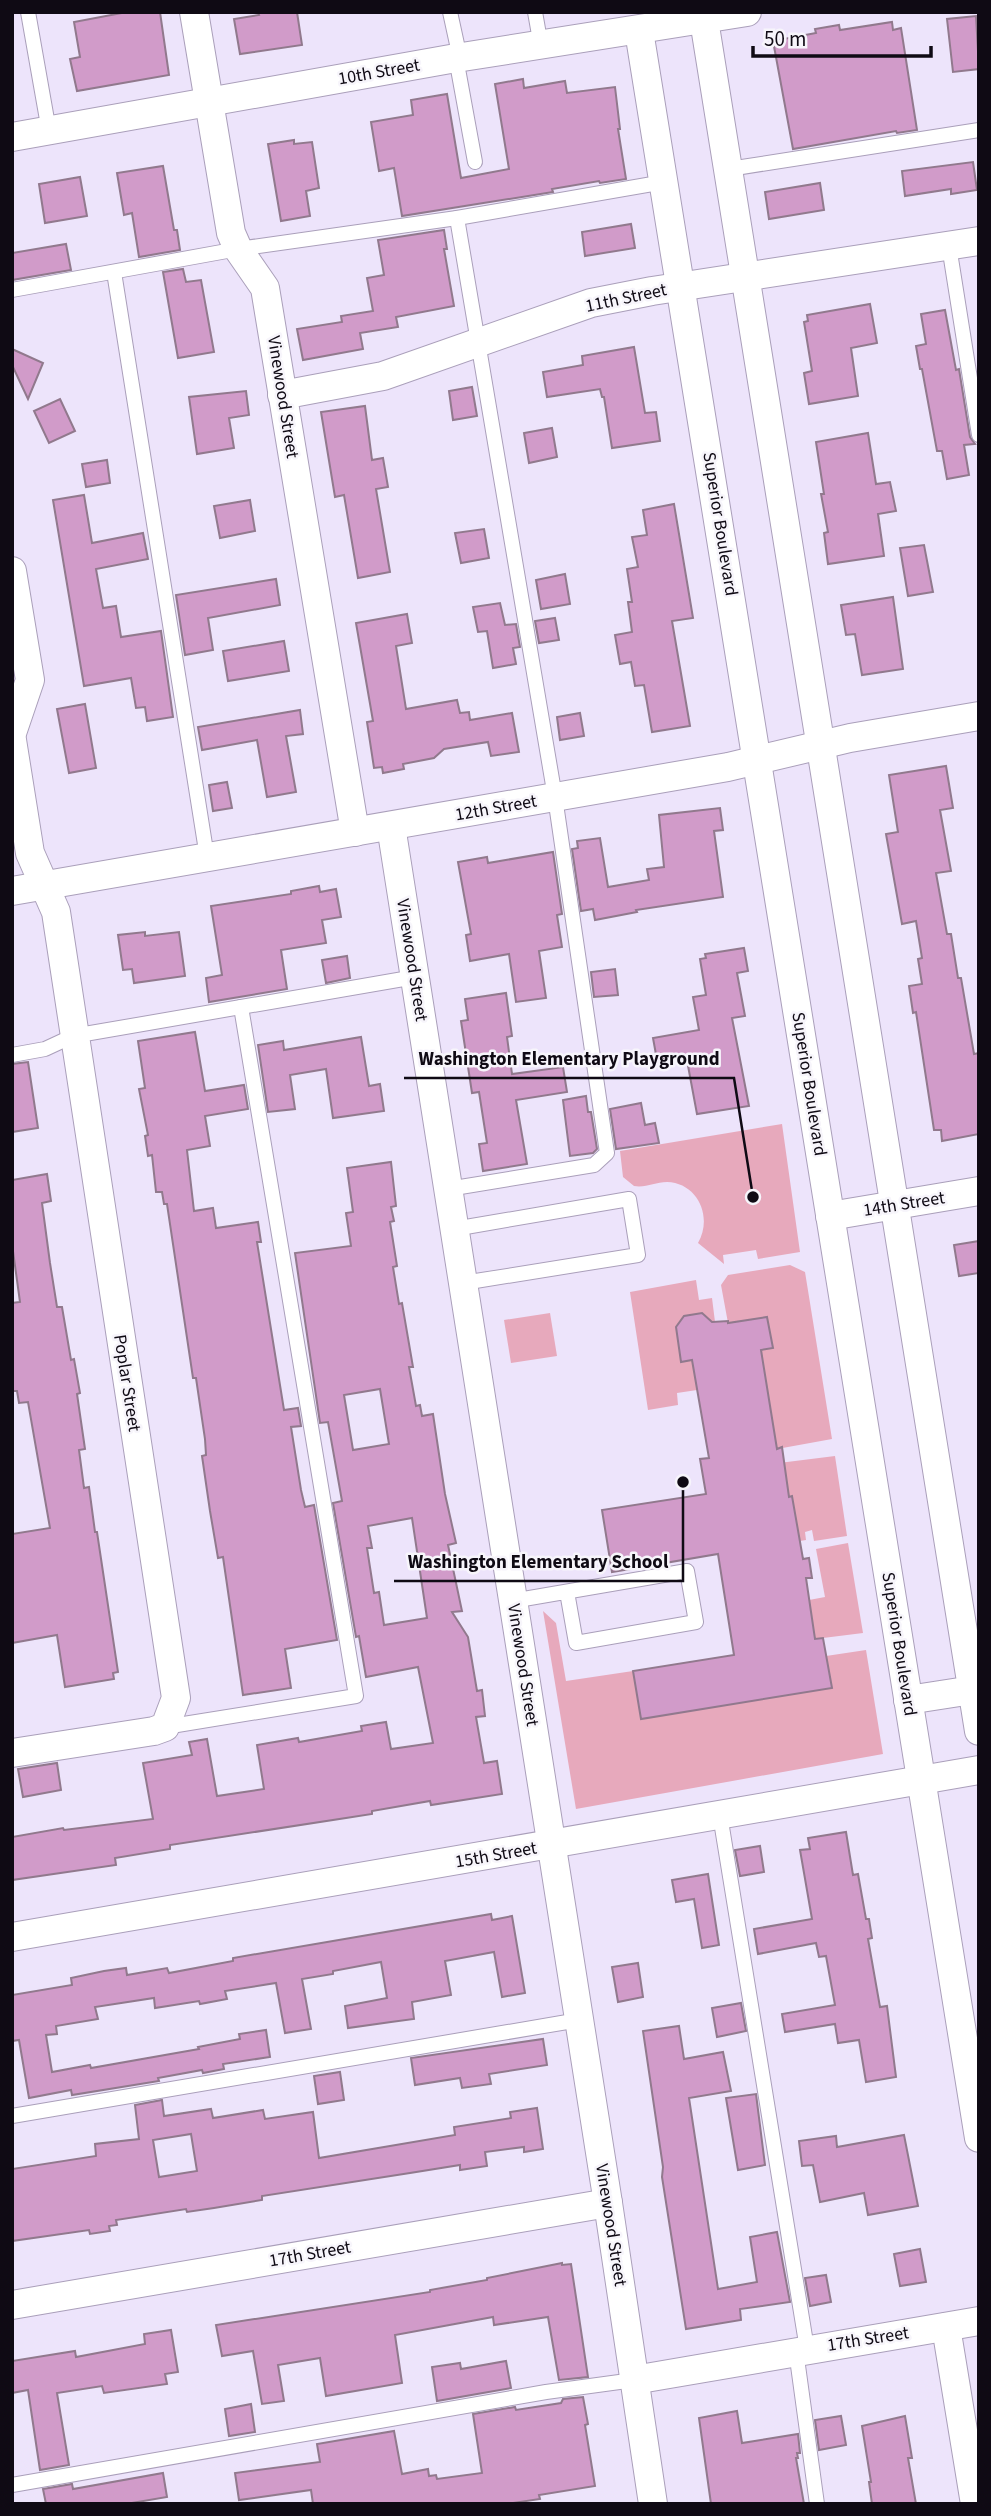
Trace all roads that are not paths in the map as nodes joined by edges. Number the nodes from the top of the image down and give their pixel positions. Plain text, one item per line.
1 (28, 12) edge
2 (194, 12) edge
3 (450, 12) edge
4 (535, 12) edge
5 (747, 12) edge
6 (704, 20) junction
7 (639, 31) junction
8 (541, 46) junction
9 (458, 58) junction
10 (209, 103) junction
11 (979, 130) edge
12 (49, 131) junction
13 (12, 137) edge
14 (475, 162) dead end
15 (729, 169) junction
16 (664, 182) junction
17 (457, 218) junction
18 (979, 241) edge
19 (949, 246) junction
20 (238, 249) junction
21 (114, 272) junction
22 (746, 277) junction
23 (681, 287) junction
24 (12, 289) edge
25 (477, 342) junction
26 (282, 395) junction
27 (979, 435) edge
28 (12, 571) edge
29 (979, 716) edge
30 (12, 733) edge
31 (12, 740) edge
32 (821, 745) junction
33 (758, 761) junction
34 (555, 797) junction
35 (391, 827) junction
36 (355, 832) junction
37 (207, 857) junction
38 (43, 885) junction
39 (12, 891) edge
40 (415, 977) junction
41 (241, 1007) junction
42 (73, 1036) junction
43 (12, 1055) edge
44 (448, 1189) junction
45 (979, 1191) edge
46 (894, 1205) junction
47 (830, 1216) junction
48 (454, 1229) junction
49 (463, 1283) junction
50 (567, 1592) junction
51 (512, 1601) junction
52 (975, 1689) edge
53 (908, 1700) junction
54 (164, 1727) junction
55 (979, 1731) edge
56 (12, 1753) edge
57 (979, 1770) edge
58 (921, 1780) junction
59 (720, 1815) junction
60 (551, 1845) junction
61 (12, 1937) edge
62 (579, 2020) junction
63 (12, 2116) edge
64 (979, 2138) edge
65 (608, 2203) junction
66 (12, 2305) edge
67 (979, 2321) edge
68 (946, 2327) junction
69 (801, 2350) junction
70 (634, 2380) junction
71 (12, 2485) edge
72 (653, 2504) edge
73 (817, 2504) edge
74 (975, 2504) edge

1 - 12 lane
2 - 10 street, Vinewood Street
3 - 9 lane
4 - 8 lane
5 - 6 street, 10th Street
6 - 7 street, 10th Street
6 - 15 street
7 - 8 street, 10th Street
7 - 16 street, Superior Boulevard
8 - 9 street, 10th Street
9 - 10 street, 10th Street
9 - 14 lane
10 - 12 street, 10th Street
10 - 20 street, Vinewood Street
11 - 15 lane
12 - 13 street, 10th Street
15 - 22 street
16 - 17 lane
16 - 23 street, Superior Boulevard
17 - 20 lane
17 - 25 lane
18 - 19 street, 11th Street
19 - 22 street, 11th Street
19 - 27 lane
20 - 21 lane
20 - 26 street, Vinewood Street
21 - 24 lane
21 - 37 lane
22 - 23 street, 11th Street
22 - 32 street
23 - 25 street, 11th Street
23 - 33 street, Superior Boulevard
25 - 26 street, 11th Street
25 - 34 lane
26 - 36 street, Vinewood Street
28 - 30 street
29 - 32 street, 12th Street
31 - 38 street, Poplar Street
32 - 33 street, 12th Street
32 - 46 street
33 - 34 street, 12th Street
33 - 47 street, Superior Boulevard
34 - 35 street, 12th Street
34 - 44 lane
35 - 36 street, 12th Street
35 - 40 street, Vinewood Street
36 - 37 street, 12th Street
37 - 38 street, 12th Street
38 - 39 street, 12th Street
38 - 42 street, Poplar Street
40 - 41 lane
40 - 44 street, Vinewood Street
41 - 42 lane
41 - 54 lane
42 - 43 lane
42 - 54 street, Poplar Street
44 - 48 street, Vinewood Street
45 - 46 street, 14th Street
46 - 47 street, 14th Street
46 - 52 street
47 - 53 street, Superior Boulevard
48 - 49 street, Vinewood Street
48 - 49 lane
49 - 51 street, Vinewood Street
50 - 50 lane
50 - 51 lane
51 - 60 street, Vinewood Street
52 - 53 street
52 - 55 street
53 - 58 street, Superior Boulevard
54 - 56 street
57 - 58 street, 15th Street
58 - 59 street, 15th Street
58 - 64 street, Superior Boulevard
59 - 60 street, 15th Street
59 - 69 lane
60 - 61 street, 15th Street
60 - 62 street, Vinewood Street
62 - 63 lane
62 - 65 street, Vinewood Street
65 - 66 street, 17th Street
65 - 70 street, Vinewood Street
67 - 68 street, 17th Street
68 - 69 street, 17th Street
68 - 74 street
69 - 70 street, 17th Street
69 - 73 lane
70 - 71 lane
70 - 72 street, Vinewood Street

